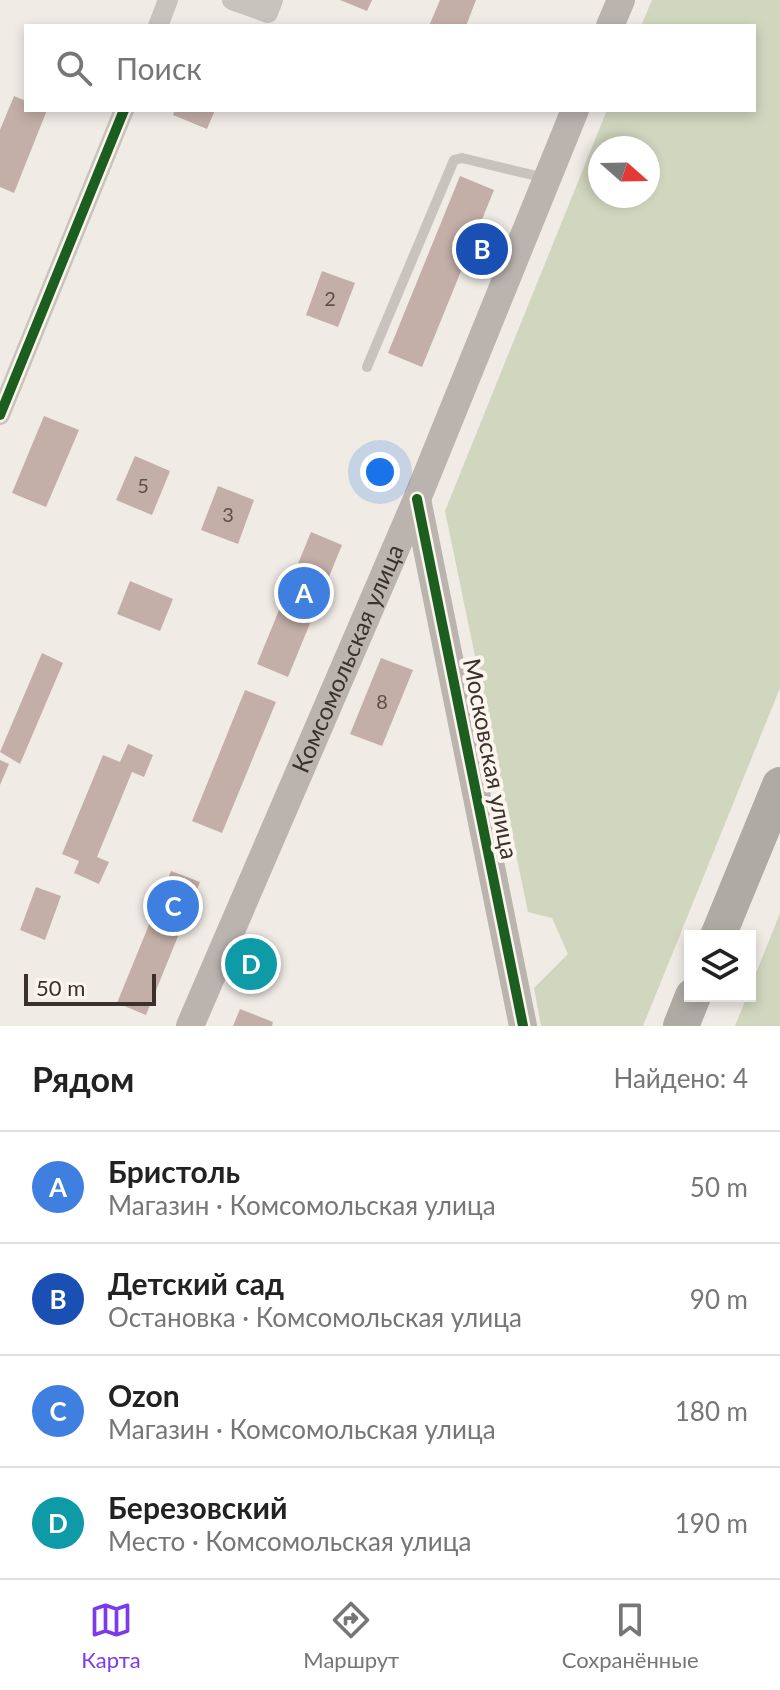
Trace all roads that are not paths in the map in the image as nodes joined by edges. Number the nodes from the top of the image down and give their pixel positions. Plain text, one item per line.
1 (168, 0) edge
2 (232, 0) edge
3 (273, 0) edge
4 (621, 0) edge
5 (159, 24) edge
6 (611, 24) edge
7 (123, 112) edge
8 (574, 112) edge
9 (547, 178) junction
10 (367, 367) dead end
11 (0, 415) edge
12 (417, 499) junction
13 (780, 785) edge
14 (720, 930) edge
15 (691, 1002) edge
16 (190, 1026) edge
17 (523, 1026) edge
18 (681, 1026) edge

1 - 5 street
2 - 3 street
4 - 6 main road
7 - 11 street
8 - 9 main road, Комсомольская улица
9 - 10 lane
9 - 12 main road, Комсомольская улица
12 - 16 main road, Комсомольская улица
12 - 17 main road, Московская улица
13 - 14 highway
15 - 18 highway

